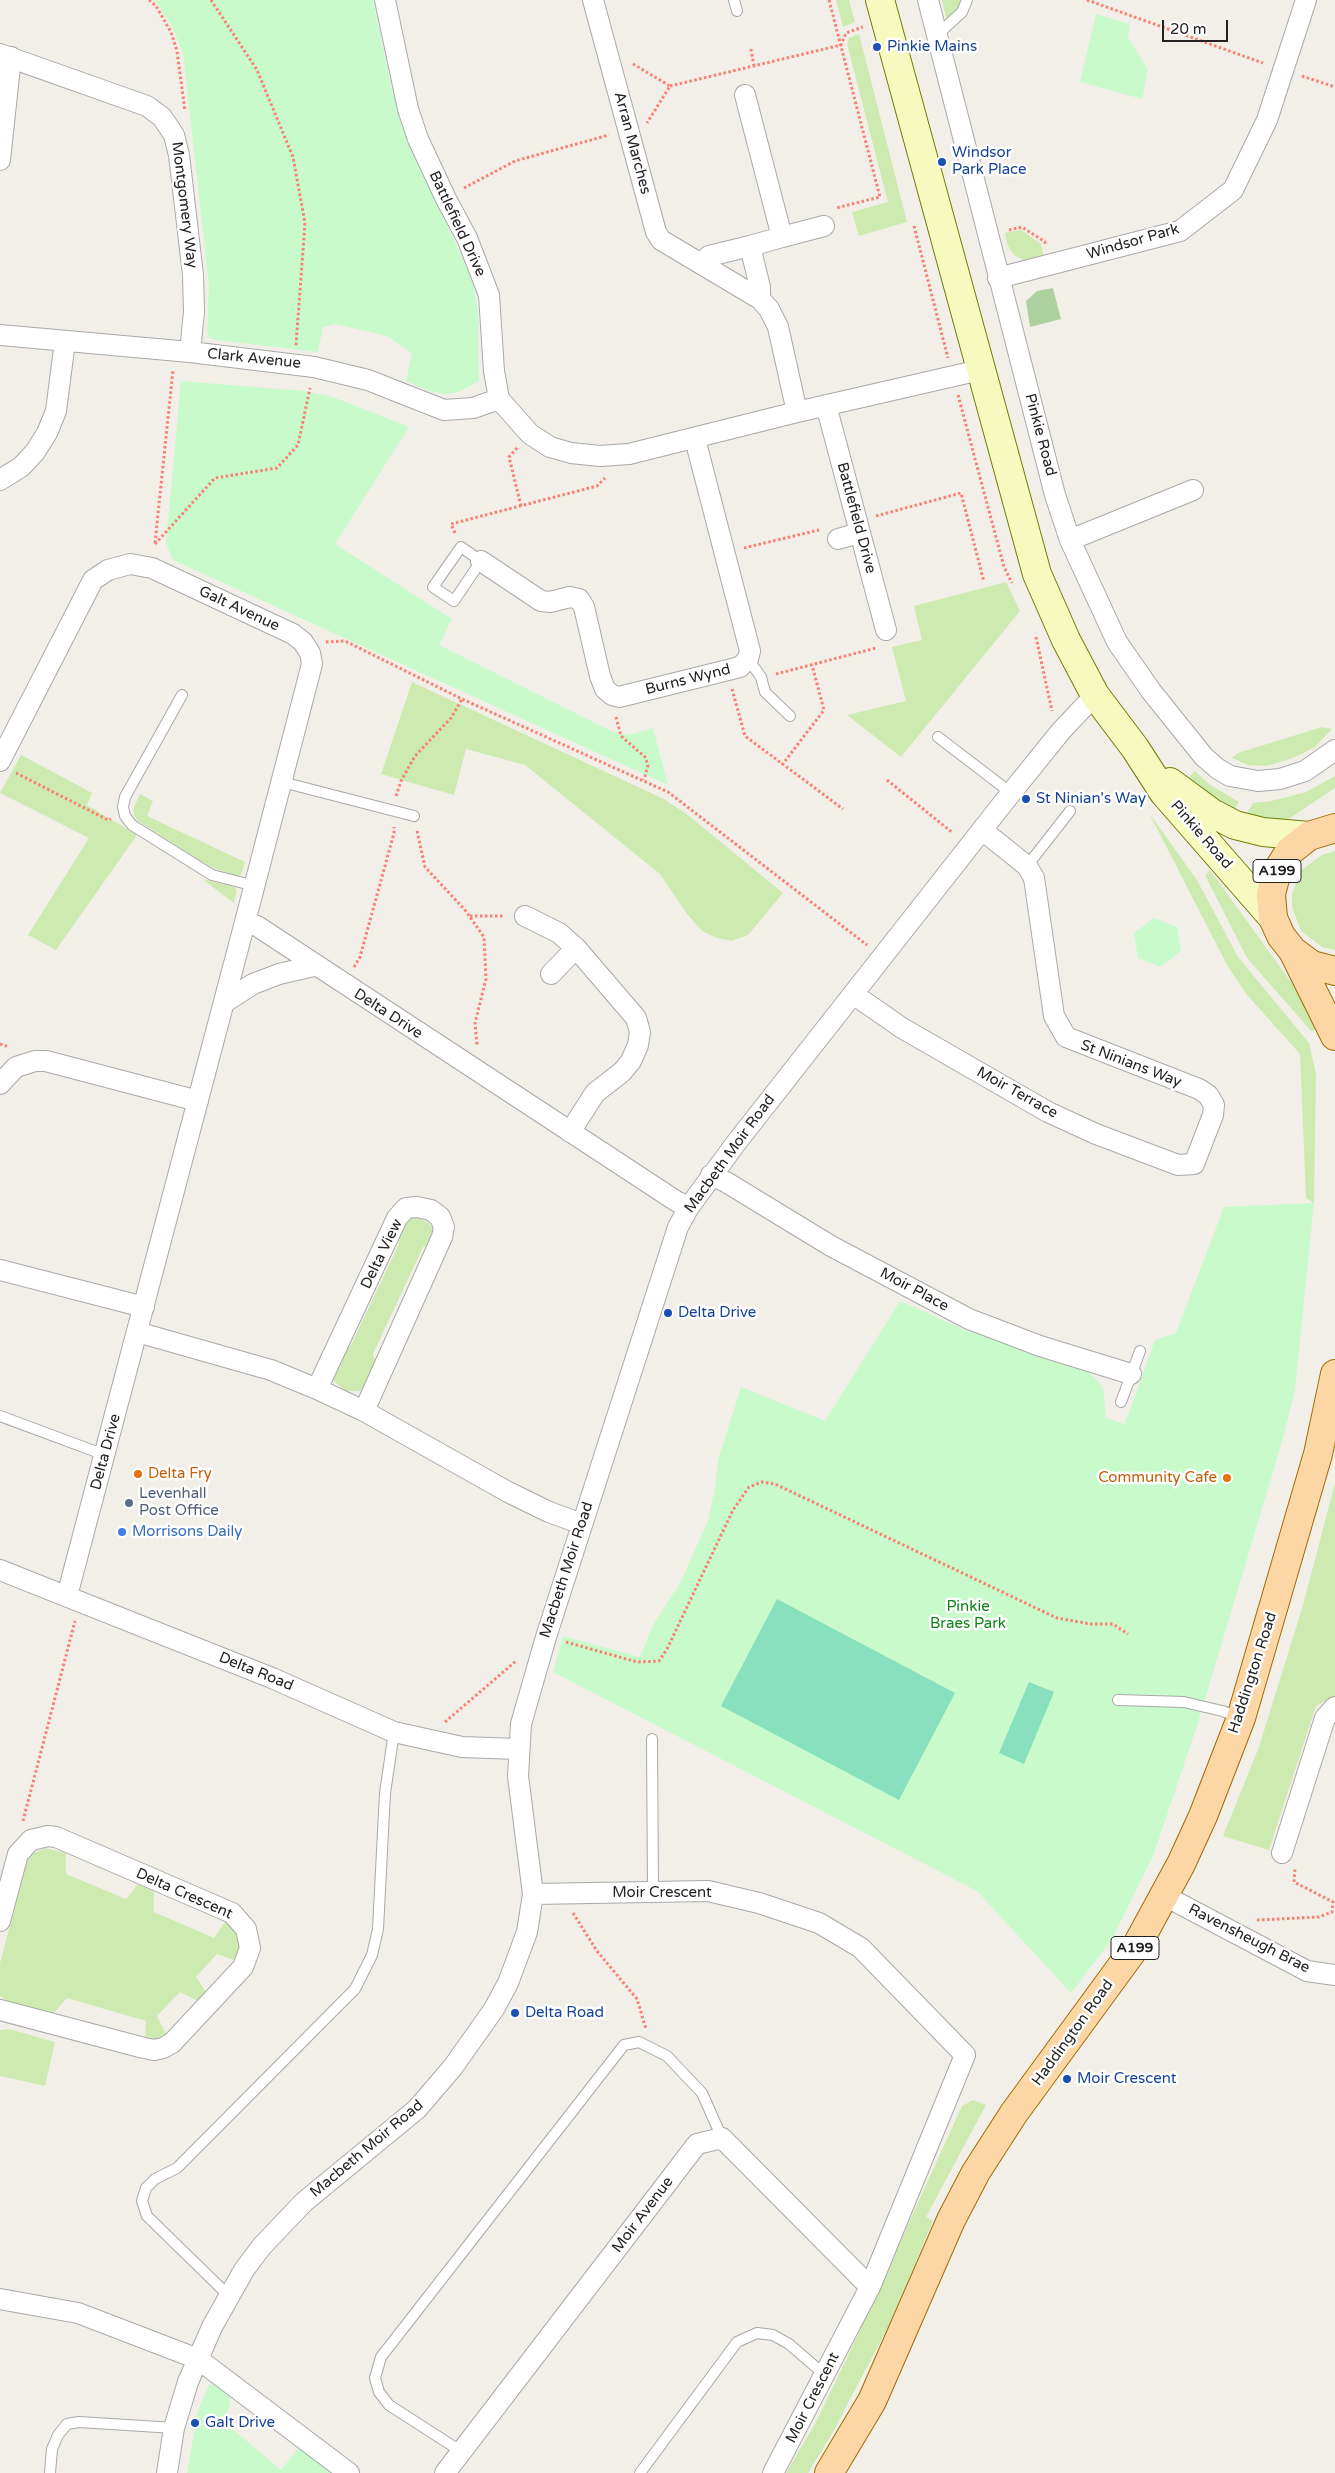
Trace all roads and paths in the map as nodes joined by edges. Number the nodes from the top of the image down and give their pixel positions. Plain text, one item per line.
1 (149, 0) edge
2 (211, 0) edge
3 (385, 0) edge
4 (594, 0) edge
5 (734, 0) edge
6 (829, 0) edge
7 (880, 0) edge
8 (928, 0) edge
9 (968, 0) edge
10 (1087, 0) edge
11 (1306, 0) edge
12 (737, 11) dead end
13 (863, 27) dead end
14 (937, 34) junction
15 (841, 45) junction
16 (606, 49) junction
17 (751, 49) dead end
18 (5, 56) edge
19 (754, 66) junction
20 (1284, 70) junction
21 (670, 86) junction
22 (1335, 87) edge
23 (746, 95) dead end
24 (174, 135) junction
25 (631, 138) junction
26 (1, 155) edge
27 (446, 199) junction
28 (824, 226) joint
29 (1004, 231) dead end
30 (782, 237) junction
31 (750, 246) junction
32 (701, 263) junction
33 (1050, 264) junction
34 (998, 278) junction
35 (760, 299) junction
36 (0, 335) edge
37 (65, 341) junction
38 (182, 352) junction
39 (305, 365) junction
40 (980, 370) junction
41 (499, 399) junction
42 (826, 405) junction
43 (797, 412) junction
44 (530, 434) junction
45 (695, 439) junction
46 (605, 478) dead end
47 (0, 480) edge
48 (1193, 490) dead end
49 (521, 506) junction
50 (859, 533) junction
51 (838, 539) dead end
52 (1070, 540) junction
53 (154, 544) junction
54 (460, 547) junction
55 (481, 561) junction
56 (152, 568) junction
57 (886, 630) joint
58 (303, 642) junction
59 (748, 659) junction
60 (812, 665) junction
61 (727, 670) junction
62 (761, 677) junction
63 (182, 695) dead end
64 (1095, 696) junction
65 (619, 697) junction
66 (462, 699) junction
67 (790, 716) dead end
68 (938, 737) dead end
69 (1134, 748) junction
70 (1335, 750) edge
71 (4, 765) edge
72 (782, 765) junction
73 (644, 780) junction
74 (887, 780) dead end
75 (282, 782) junction
76 (1011, 793) junction
77 (392, 810) junction
78 (843, 810) dead end
79 (1070, 811) dead end
80 (125, 816) junction
81 (414, 816) joint
82 (1326, 829) edge
83 (982, 830) junction
84 (970, 846) junction
85 (1027, 866) junction
86 (255, 886) junction
87 (470, 916) junction
88 (525, 916) joint
89 (1273, 918) junction
90 (245, 922) junction
91 (576, 948) junction
92 (1293, 952) junction
93 (883, 958) junction
94 (314, 966) junction
95 (1335, 971) edge
96 (551, 974) dead end
97 (343, 984) junction
98 (853, 994) junction
99 (225, 1002) junction
100 (1335, 1036) edge
101 (478, 1072) junction
102 (0, 1084) edge
103 (198, 1101) junction
104 (570, 1132) junction
105 (1194, 1164) joint
106 (711, 1175) junction
107 (689, 1207) junction
108 (0, 1270) edge
109 (144, 1308) junction
110 (138, 1332) junction
111 (1140, 1351) dead end
112 (1131, 1374) junction
113 (1335, 1374) edge
114 (317, 1389) junction
115 (1121, 1402) dead end
116 (364, 1411) junction
117 (0, 1416) edge
118 (105, 1455) junction
119 (582, 1524) junction
120 (0, 1570) edge
121 (73, 1599) junction
122 (1128, 1634) dead end
123 (546, 1637) junction
124 (1118, 1700) dead end
125 (1335, 1707) edge
126 (1240, 1718) junction
127 (394, 1732) junction
128 (652, 1739) dead end
129 (423, 1740) junction
130 (518, 1750) junction
131 (23, 1846) junction
132 (1282, 1853) joint
133 (653, 1892) junction
134 (533, 1894) junction
135 (560, 1894) junction
136 (1165, 1896) junction
137 (1335, 1908) edge
138 (1, 1915) edge
139 (1238, 1933) junction
140 (1335, 1975) edge
141 (0, 2010) edge
142 (651, 2046) junction
143 (722, 2138) junction
144 (870, 2287) junction
145 (228, 2295) junction
146 (0, 2299) edge
147 (198, 2359) junction
148 (824, 2375) junction
149 (174, 2428) junction
150 (462, 2452) junction
151 (50, 2473) edge
152 (167, 2473) edge
153 (349, 2473) edge
154 (445, 2473) edge
155 (640, 2473) edge
156 (773, 2473) edge
157 (829, 2473) edge

1 - 24 path
2 - 39 path
3 - 27 street, Battlefield Drive
4 - 16 street, Arran Marches
5 - 12 lane
6 - 15 path
7 - 40 main road, Pinkie Road
8 - 14 street, Pinkie Road
9 - 14 lane
10 - 20 path
11 - 20 street, Windsor Park
13 - 15 path
14 - 34 street, Pinkie Road
15 - 19 path
15 - 28 path
16 - 21 path
16 - 25 street, Arran Marches
17 - 19 path
18 - 24 street, Montgomery Way
18 - 26 street
19 - 21 path
20 - 22 path
20 - 33 street, Windsor Park
21 - 25 path
23 - 30 street
24 - 38 street, Montgomery Way
25 - 27 path
25 - 32 street, Arran Marches
27 - 41 street, Battlefield Drive
28 - 30 street
29 - 33 path
30 - 31 street
31 - 32 street
31 - 35 street, Arran Marches
32 - 35 street, Arran Marches
33 - 34 street, Windsor Park
34 - 52 street, Pinkie Road
35 - 43 street, Arran Marches
36 - 37 street, Clark Avenue
37 - 38 street, Clark Avenue
37 - 47 street
38 - 39 street, Clark Avenue
38 - 53 path
39 - 41 street, Clark Avenue
39 - 53 path
40 - 42 street
40 - 64 main road, Pinkie Road
41 - 44 street
42 - 43 street
42 - 50 street, Battlefield Drive
43 - 45 street
44 - 45 street
44 - 49 path
45 - 59 street, Burns Wynd
46 - 49 path
48 - 52 street
49 - 54 path
50 - 51 street
50 - 57 street, Battlefield Drive
52 - 70 street, Pinkie Road
53 - 56 path
54 - 55 lane
54 - 55 lane
55 - 65 street
56 - 58 street, Galt Avenue
56 - 71 street, Galt Avenue
57 - 60 path
58 - 66 path
58 - 75 street
59 - 61 street, Burns Wynd
59 - 62 lane
60 - 62 path
60 - 72 path
61 - 65 street, Burns Wynd
61 - 72 path
62 - 67 lane
63 - 80 lane
64 - 69 main road, Pinkie Road
64 - 76 street, Macbeth Moir Road
65 - 73 path
66 - 73 path
66 - 77 path
68 - 76 lane
69 - 82 main road, Pinkie Road
69 - 89 main road, Pinkie Road
71 - 80 path
72 - 78 path
73 - 93 path
74 - 84 path
75 - 77 lane
75 - 86 street
76 - 83 street, Macbeth Moir Road
77 - 81 lane
77 - 97 path
79 - 85 lane
80 - 86 lane
81 - 87 path
82 - 89 main road, A199
83 - 84 street, Macbeth Moir Road
83 - 85 street
84 - 93 street, Macbeth Moir Road
85 - 105 street, St Ninians Way
86 - 90 street
87 - 88 path
87 - 101 path
88 - 91 street
89 - 92 main road, A199
90 - 94 street, Delta Drive
90 - 99 street, Delta Drive
91 - 96 street
91 - 104 street
92 - 95 main road, A199
92 - 100 main road, A199
93 - 98 street, Macbeth Moir Road
94 - 97 street, Delta Drive
94 - 99 street
97 - 101 street, Delta Drive
98 - 105 street, Moir Terrace
98 - 106 street, Macbeth Moir Road
99 - 103 street, Delta Drive
101 - 104 street, Delta Drive
102 - 103 street
103 - 109 street, Delta Drive
104 - 107 street, Delta Drive
106 - 107 street, Macbeth Moir Road
106 - 112 street, Moir Place
107 - 119 street, Macbeth Moir Road
108 - 109 street
109 - 110 street, Delta Drive
110 - 114 street
110 - 118 street, Delta Drive
111 - 112 lane
112 - 115 lane
113 - 126 main road, Haddington Road / A199
114 - 116 street
114 - 116 street, Delta View
116 - 119 street
117 - 118 lane
118 - 121 street, Delta Drive
119 - 123 street, Macbeth Moir Road
120 - 121 street, Delta Road
121 - 127 street, Delta Road
121 - 131 path
122 - 123 path
123 - 129 path
123 - 130 street, Macbeth Moir Road
124 - 126 lane
125 - 132 street
126 - 136 main road, Haddington Road / A199
127 - 129 street, Delta Road
127 - 145 lane
128 - 133 lane
129 - 130 street, Delta Road
130 - 134 street, Macbeth Moir Road
131 - 138 street
131 - 141 street, Delta Crescent
132 - 137 path
133 - 135 street, Moir Crescent
133 - 144 street, Moir Crescent
134 - 135 street, Moir Crescent
134 - 145 street, Macbeth Moir Road
135 - 142 path
136 - 139 street, Ravensheugh Brae
136 - 157 main road, Haddington Road / A199
137 - 139 path
139 - 140 street, Ravensheugh Brae
142 - 143 lane
142 - 150 lane
143 - 144 street
143 - 150 street, Moir Avenue
144 - 148 street, Moir Crescent
145 - 147 street, Macbeth Moir Road
146 - 147 street
147 - 149 street, Macbeth Moir Road
147 - 153 street
148 - 155 lane
148 - 156 street, Moir Crescent
149 - 151 lane
149 - 152 street, Macbeth Moir Road
150 - 154 street, Moir Avenue

